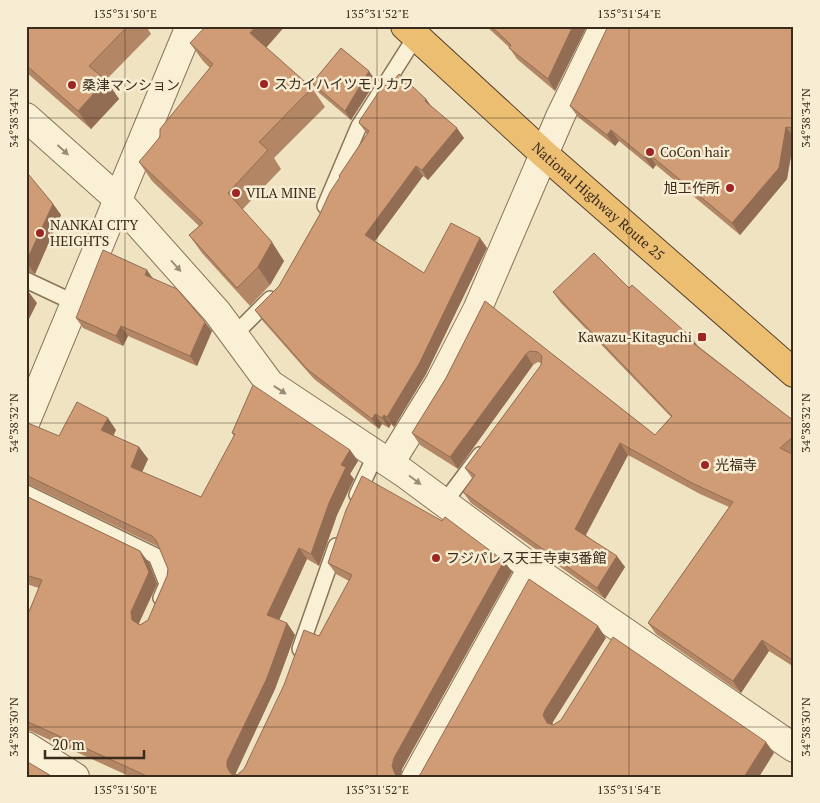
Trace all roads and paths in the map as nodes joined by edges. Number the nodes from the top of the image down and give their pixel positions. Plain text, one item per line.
1 (190, 26) edge
2 (604, 26) edge
3 (411, 31) edge
4 (26, 117) edge
5 (544, 154) junction
6 (117, 201) junction
7 (318, 222) edge
8 (26, 280) edge
9 (278, 291) edge
10 (75, 303) junction
11 (234, 335) junction
12 (792, 367) edge
13 (26, 421) edge
14 (490, 441) edge
15 (383, 458) junction
16 (26, 494) edge
17 (444, 503) junction
18 (350, 510) edge
19 (340, 536) edge
20 (532, 568) junction
21 (156, 609) edge
22 (294, 666) edge
23 (26, 746) edge
24 (794, 748) edge
25 (75, 777) edge
26 (416, 777) edge

1 - 6 street
2 - 5 street
3 - 5 highway, National Highway Route 25
3 - 7 lane
4 -> 6 street
5 - 12 highway, National Highway Route 25
5 - 15 street
6 - 10 street
6 -> 11 street
8 - 10 lane
9 - 11 lane
10 - 13 street
11 -> 15 street
14 - 17 lane
15 -> 17 street
15 - 18 lane
16 - 21 lane
17 - 20 street
19 - 22 lane
20 - 24 street
20 - 26 street
23 - 25 street

